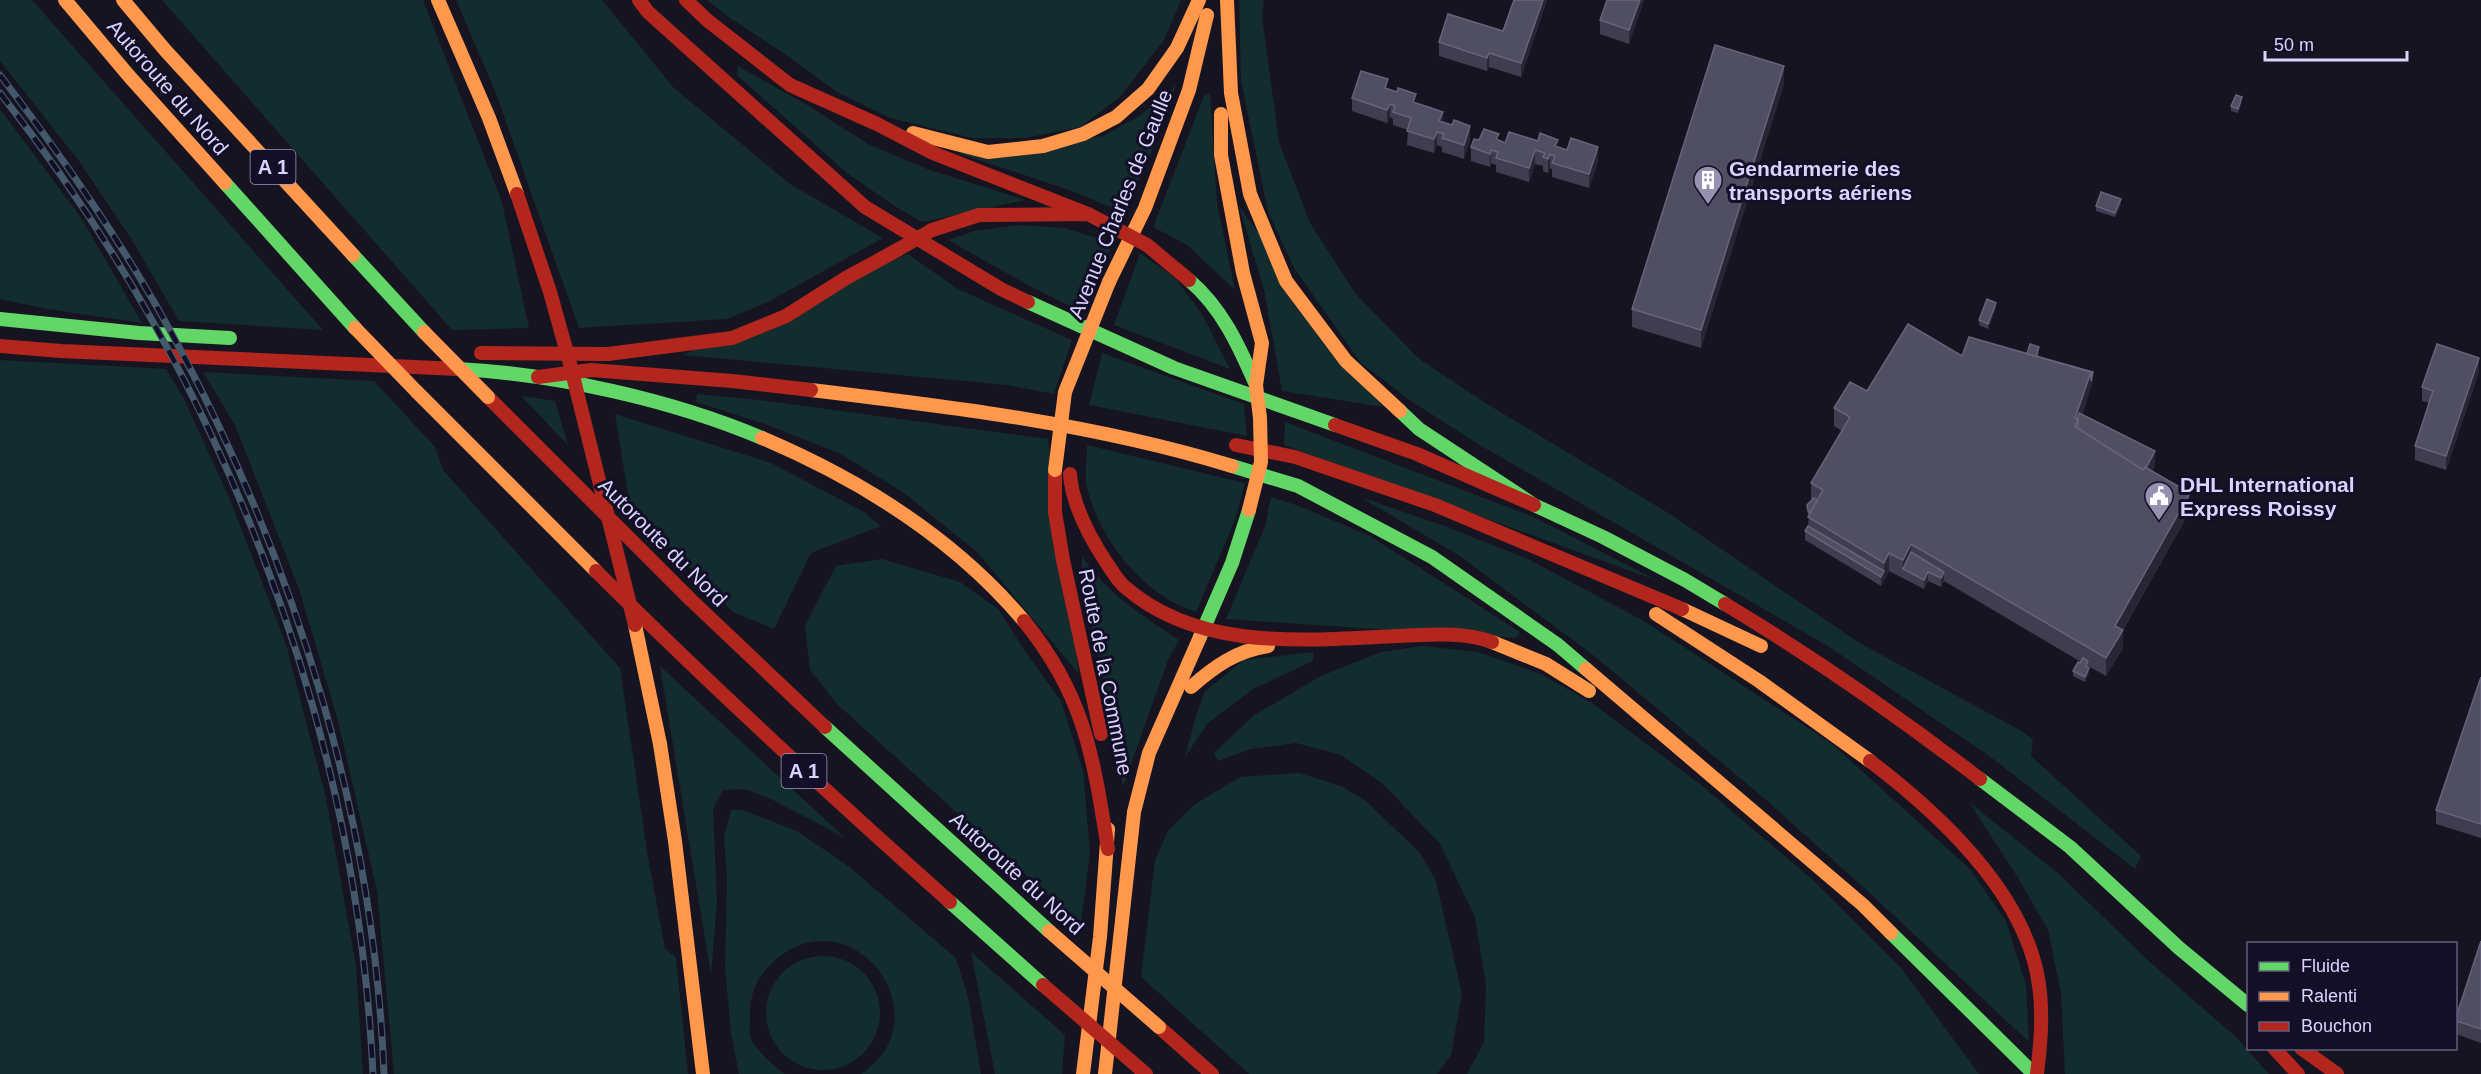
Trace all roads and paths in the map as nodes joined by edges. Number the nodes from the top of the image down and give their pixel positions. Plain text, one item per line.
1 (65, 0) edge
2 (123, 0) edge
3 (438, 0) edge
4 (639, 0) edge
5 (686, 0) edge
6 (1198, 0) edge
7 (1210, 0) edge
8 (1226, 0) edge
9 (877, 124) junction
10 (1088, 214) junction
11 (1132, 235) junction
12 (0, 319) edge
13 (245, 339) dead end
14 (356, 345) dead end
15 (0, 346) edge
16 (390, 347) dead end
17 (424, 349) dead end
18 (1082, 353) junction
19 (608, 354) junction
20 (760, 370) dead end
21 (538, 377) junction
22 (1256, 385) junction
23 (1053, 408) dead end
24 (1076, 412) dead end
25 (1226, 443) dead end
26 (1534, 505) junction
27 (1508, 535) junction
28 (1203, 630) junction
29 (1329, 639) junction
30 (1189, 660) junction
31 (1191, 687) junction
32 (1859, 692) junction
33 (1172, 736) dead end
34 (1682, 751) junction
35 (1108, 849) junction
36 (1863, 905) junction
37 (2179, 948) junction
38 (1132, 984) dead end
39 (2247, 1004) edge
40 (1127, 1018) dead end
41 (2247, 1020) edge
42 (1968, 1029) dead end
43 (1124, 1040) dead end
44 (2276, 1050) edge
45 (2304, 1050) edge
46 (703, 1074) edge
47 (1083, 1074) edge
48 (1105, 1074) edge
49 (1120, 1074) edge
50 (1146, 1074) edge
51 (1212, 1074) edge
52 (2036, 1074) edge
53 (2298, 1074) edge
54 (2337, 1074) edge

1 - 50 main road, Autoroute du Nord / A 1, bridge
2 - 51 main road, Autoroute du Nord / A 1, bridge
3 - 46 main road, bridge
4 - 26 main road
5 - 9 main road
6 - 9 main road, Avenue Charles de Gaulle
7 - 11 main road, Avenue Charles de Gaulle
8 - 22 main road
8 - 26 main road
9 - 10 main road
10 - 11 main road
10 - 19 main road, bridge
11 - 18 main road, Avenue Charles de Gaulle, bridge
11 - 22 main road
12 - 13 main road
14 - 16 main road
15 - 21 main road
17 - 19 main road
18 - 28 main road
18 - 35 main road, Route de la Commune, bridge
19 - 20 main road
21 - 34 main road
21 - 35 main road
22 - 28 main road, bridge
23 - 24 main road
25 - 27 main road
26 - 32 main road
27 - 32 main road
27 - 52 main road
28 - 29 main road
28 - 30 main road
29 - 31 main road
29 - 34 main road
30 - 31 main road
30 - 48 main road
31 - 33 main road
32 - 37 main road
34 - 36 main road
35 - 47 main road, Route de la Commune
36 - 42 main road
36 - 52 main road
37 - 39 main road
37 - 41 main road
38 - 40 main road
43 - 49 main road
44 - 53 main road
45 - 54 main road

